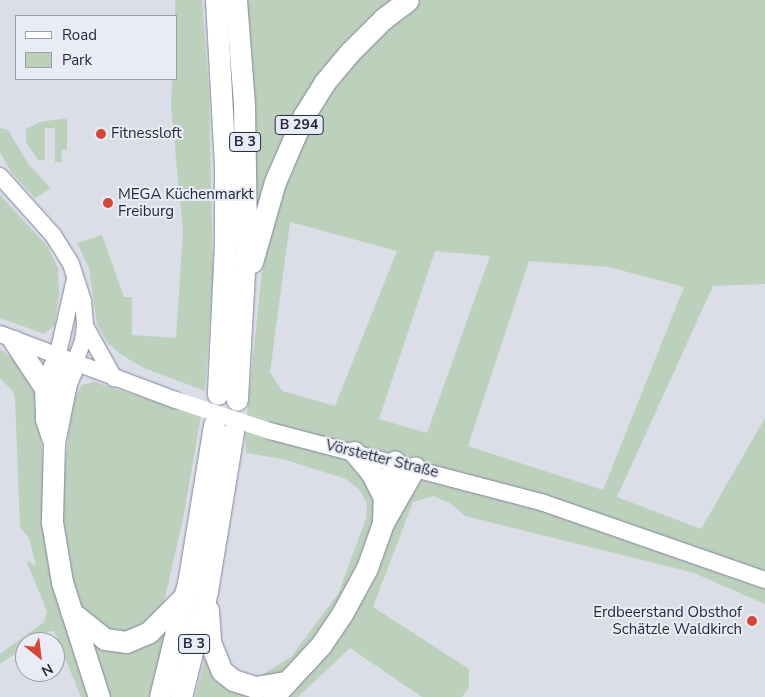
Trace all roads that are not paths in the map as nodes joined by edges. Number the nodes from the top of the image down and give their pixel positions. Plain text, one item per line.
1 (216, 0) edge
2 (236, 0) edge
3 (408, 0) edge
4 (0, 176) edge
5 (75, 277) junction
6 (245, 284) junction
7 (84, 326) junction
8 (7, 338) edge
9 (66, 361) junction
10 (114, 378) junction
11 (45, 388) junction
12 (54, 443) junction
13 (354, 452) junction
14 (405, 465) junction
15 (384, 496) junction
16 (383, 523) junction
17 (765, 580) edge
18 (207, 591) junction
19 (182, 599) junction
20 (71, 612) junction
21 (280, 690) edge
22 (99, 697) edge
23 (160, 697) edge
24 (182, 697) edge

1 - 6 highway, B 3
2 - 6 highway, B 3
3 - 6 highway, B 294
4 - 5 street
5 - 7 street
5 - 9 street
7 - 9 street
7 - 10 street
8 - 9 street, Vörstetter Straße
8 - 11 highway
9 - 10 street, Vörstetter Straße
9 - 11 highway
9 - 12 highway
10 - 13 street, Vörstetter Straße, bridge
11 - 12 highway
12 - 20 highway
13 - 14 street, Vörstetter Straße
13 - 15 highway
14 - 15 highway
14 - 16 highway
14 - 17 street, Vörstetter Straße
15 - 16 highway
16 - 21 highway
18 - 19 highway, B 3
18 - 21 highway
18 - 24 highway, B 3
19 - 20 highway
19 - 23 highway, B 3
20 - 22 highway

